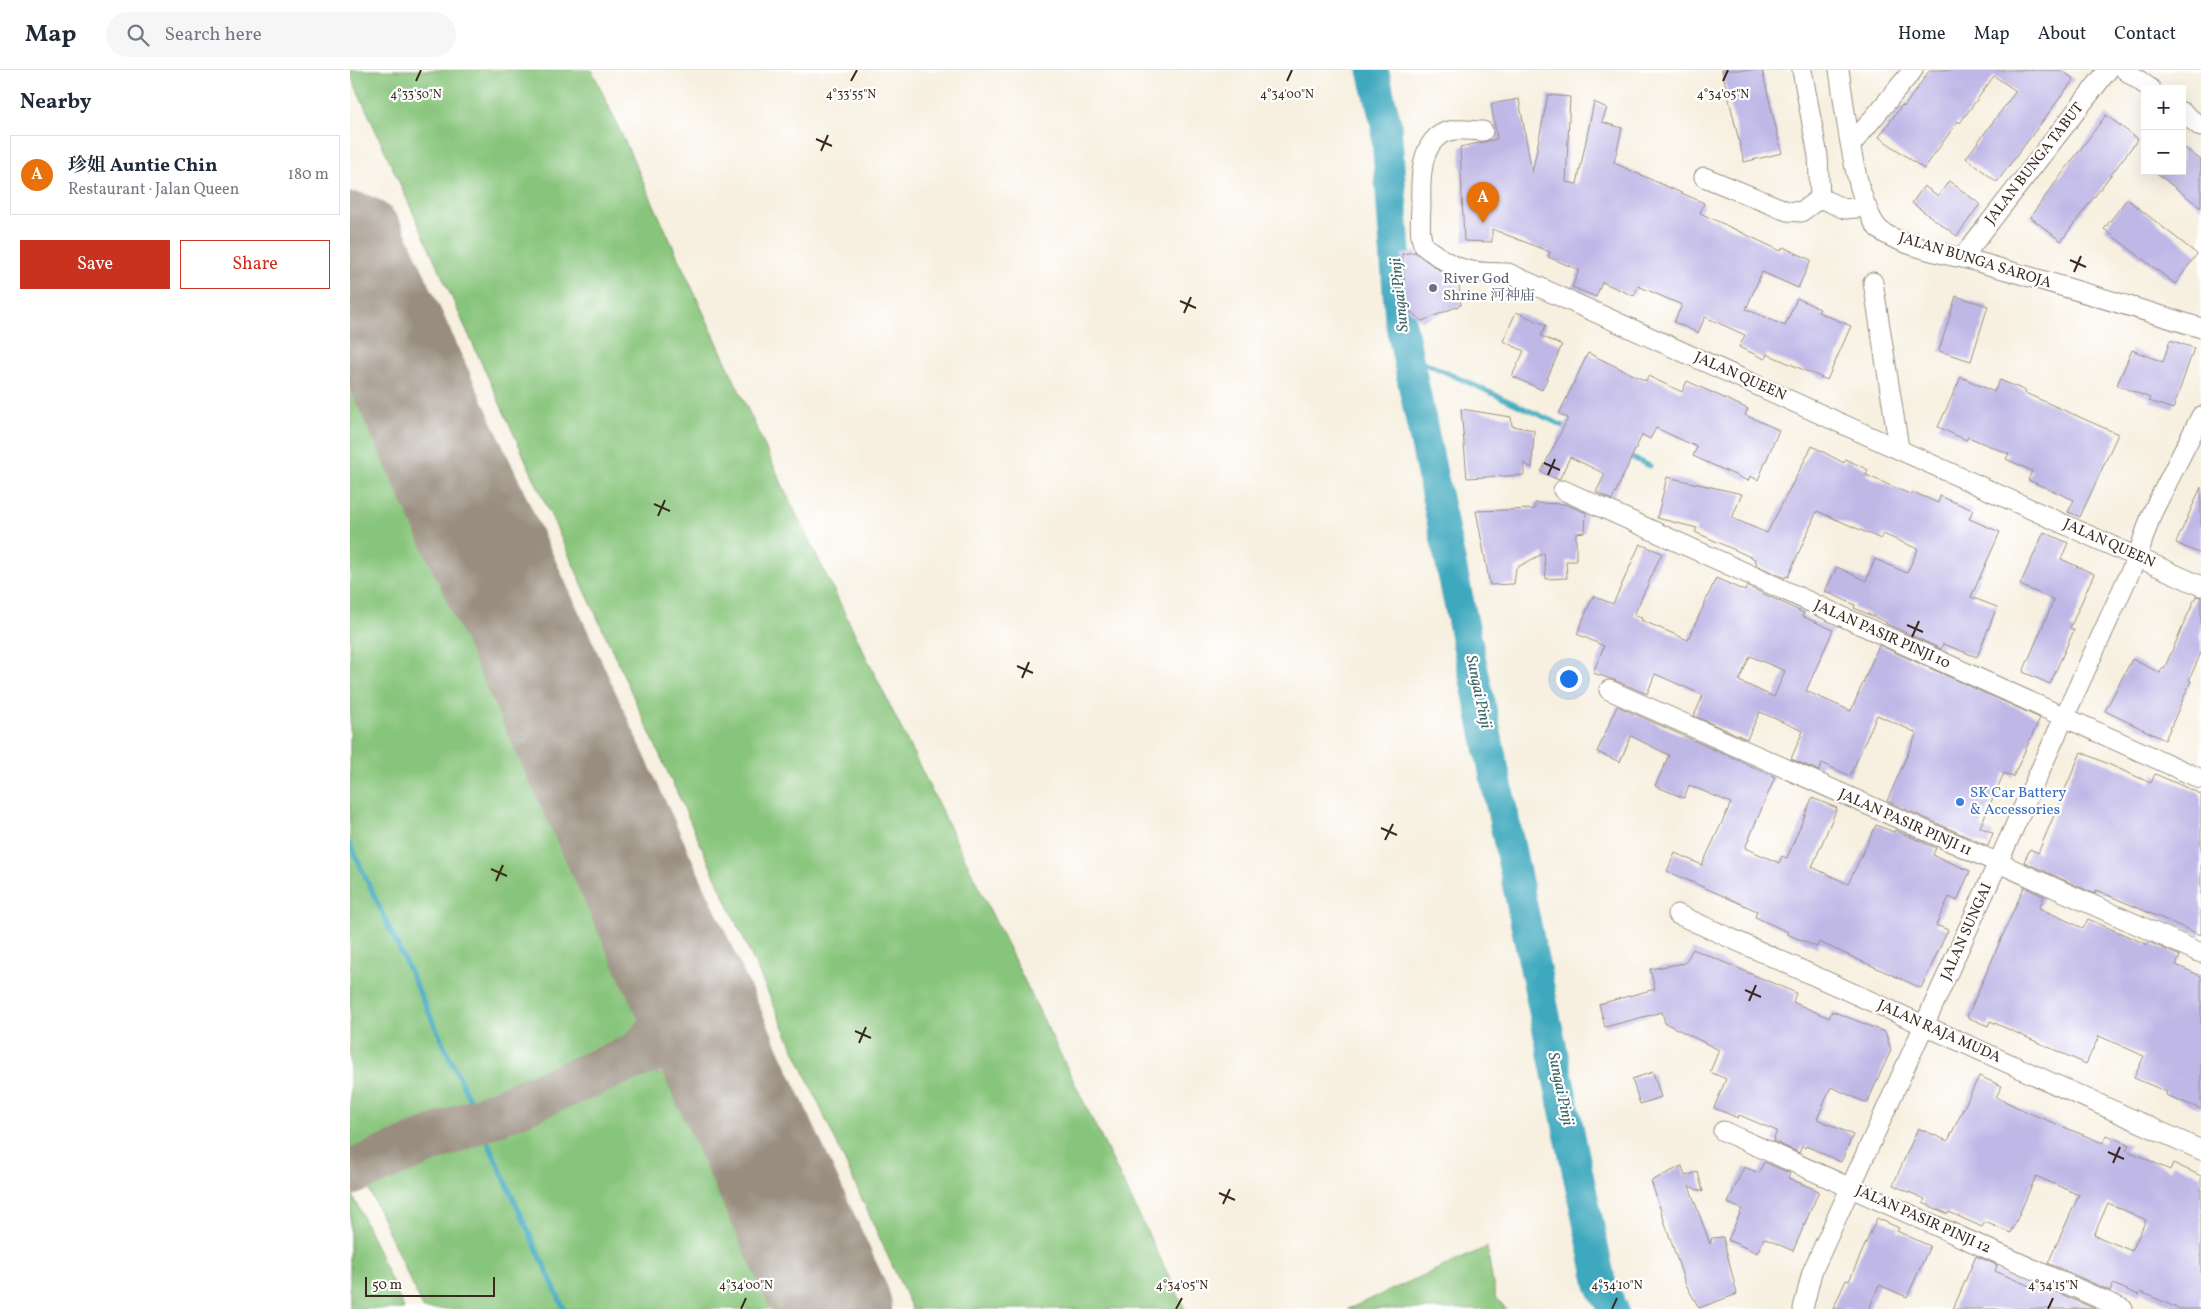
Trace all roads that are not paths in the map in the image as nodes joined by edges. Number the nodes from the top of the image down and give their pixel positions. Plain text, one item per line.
1 (1802, 70) edge
2 (1839, 70) edge
3 (1913, 70) edge
4 (2108, 70) edge
5 (2125, 70) edge
6 (2146, 85) edge
7 (2186, 115) edge
8 (2201, 126) edge
9 (1483, 131) dead end
10 (1851, 145) junction
11 (1704, 177) dead end
12 (1820, 198) junction
13 (1867, 207) junction
14 (1962, 258) junction
15 (1874, 282) dead end
16 (2201, 328) edge
17 (2201, 416) edge
18 (1899, 448) junction
19 (1563, 490) dead end
20 (2137, 557) junction
21 (2201, 586) edge
22 (1609, 690) dead end
23 (2064, 718) junction
24 (2201, 779) edge
25 (1998, 864) junction
26 (1677, 914) dead end
27 (2201, 953) edge
28 (1924, 1026) junction
29 (1723, 1131) dead end
30 (2201, 1150) edge
31 (1850, 1188) junction
32 (1803, 1309) edge
33 (2123, 1309) edge

1 - 12 street
2 - 10 street, JALAN BUNGA SAROJA
3 - 10 street
4 - 14 street, JALAN BUNGA TABUT
5 - 6 street
7 - 8 street
9 - 18 street, JALAN QUEEN
10 - 13 street, JALAN BUNGA SAROJA
11 - 12 street
12 - 13 street
13 - 14 street, JALAN BUNGA SAROJA
14 - 16 street, JALAN BUNGA SAROJA
15 - 18 street
17 - 20 street, JALAN SUNGAI
18 - 20 street, JALAN QUEEN
19 - 23 street, JALAN PASIR PINJI 10
20 - 21 street, JALAN QUEEN
20 - 23 street, JALAN SUNGAI
22 - 25 street, JALAN PASIR PINJI 11
23 - 24 street, JALAN PASIR PINJI 10
23 - 25 street, JALAN SUNGAI
25 - 27 street, JALAN PASIR PINJI 11
25 - 28 street, JALAN SUNGAI
26 - 28 street, JALAN RAJA MUDA
28 - 30 street, JALAN RAJA MUDA
28 - 31 street, JALAN SUNGAI
29 - 31 street, JALAN PASIR PINJI 12
31 - 32 street, JALAN SUNGAI
31 - 33 street, JALAN PASIR PINJI 12

